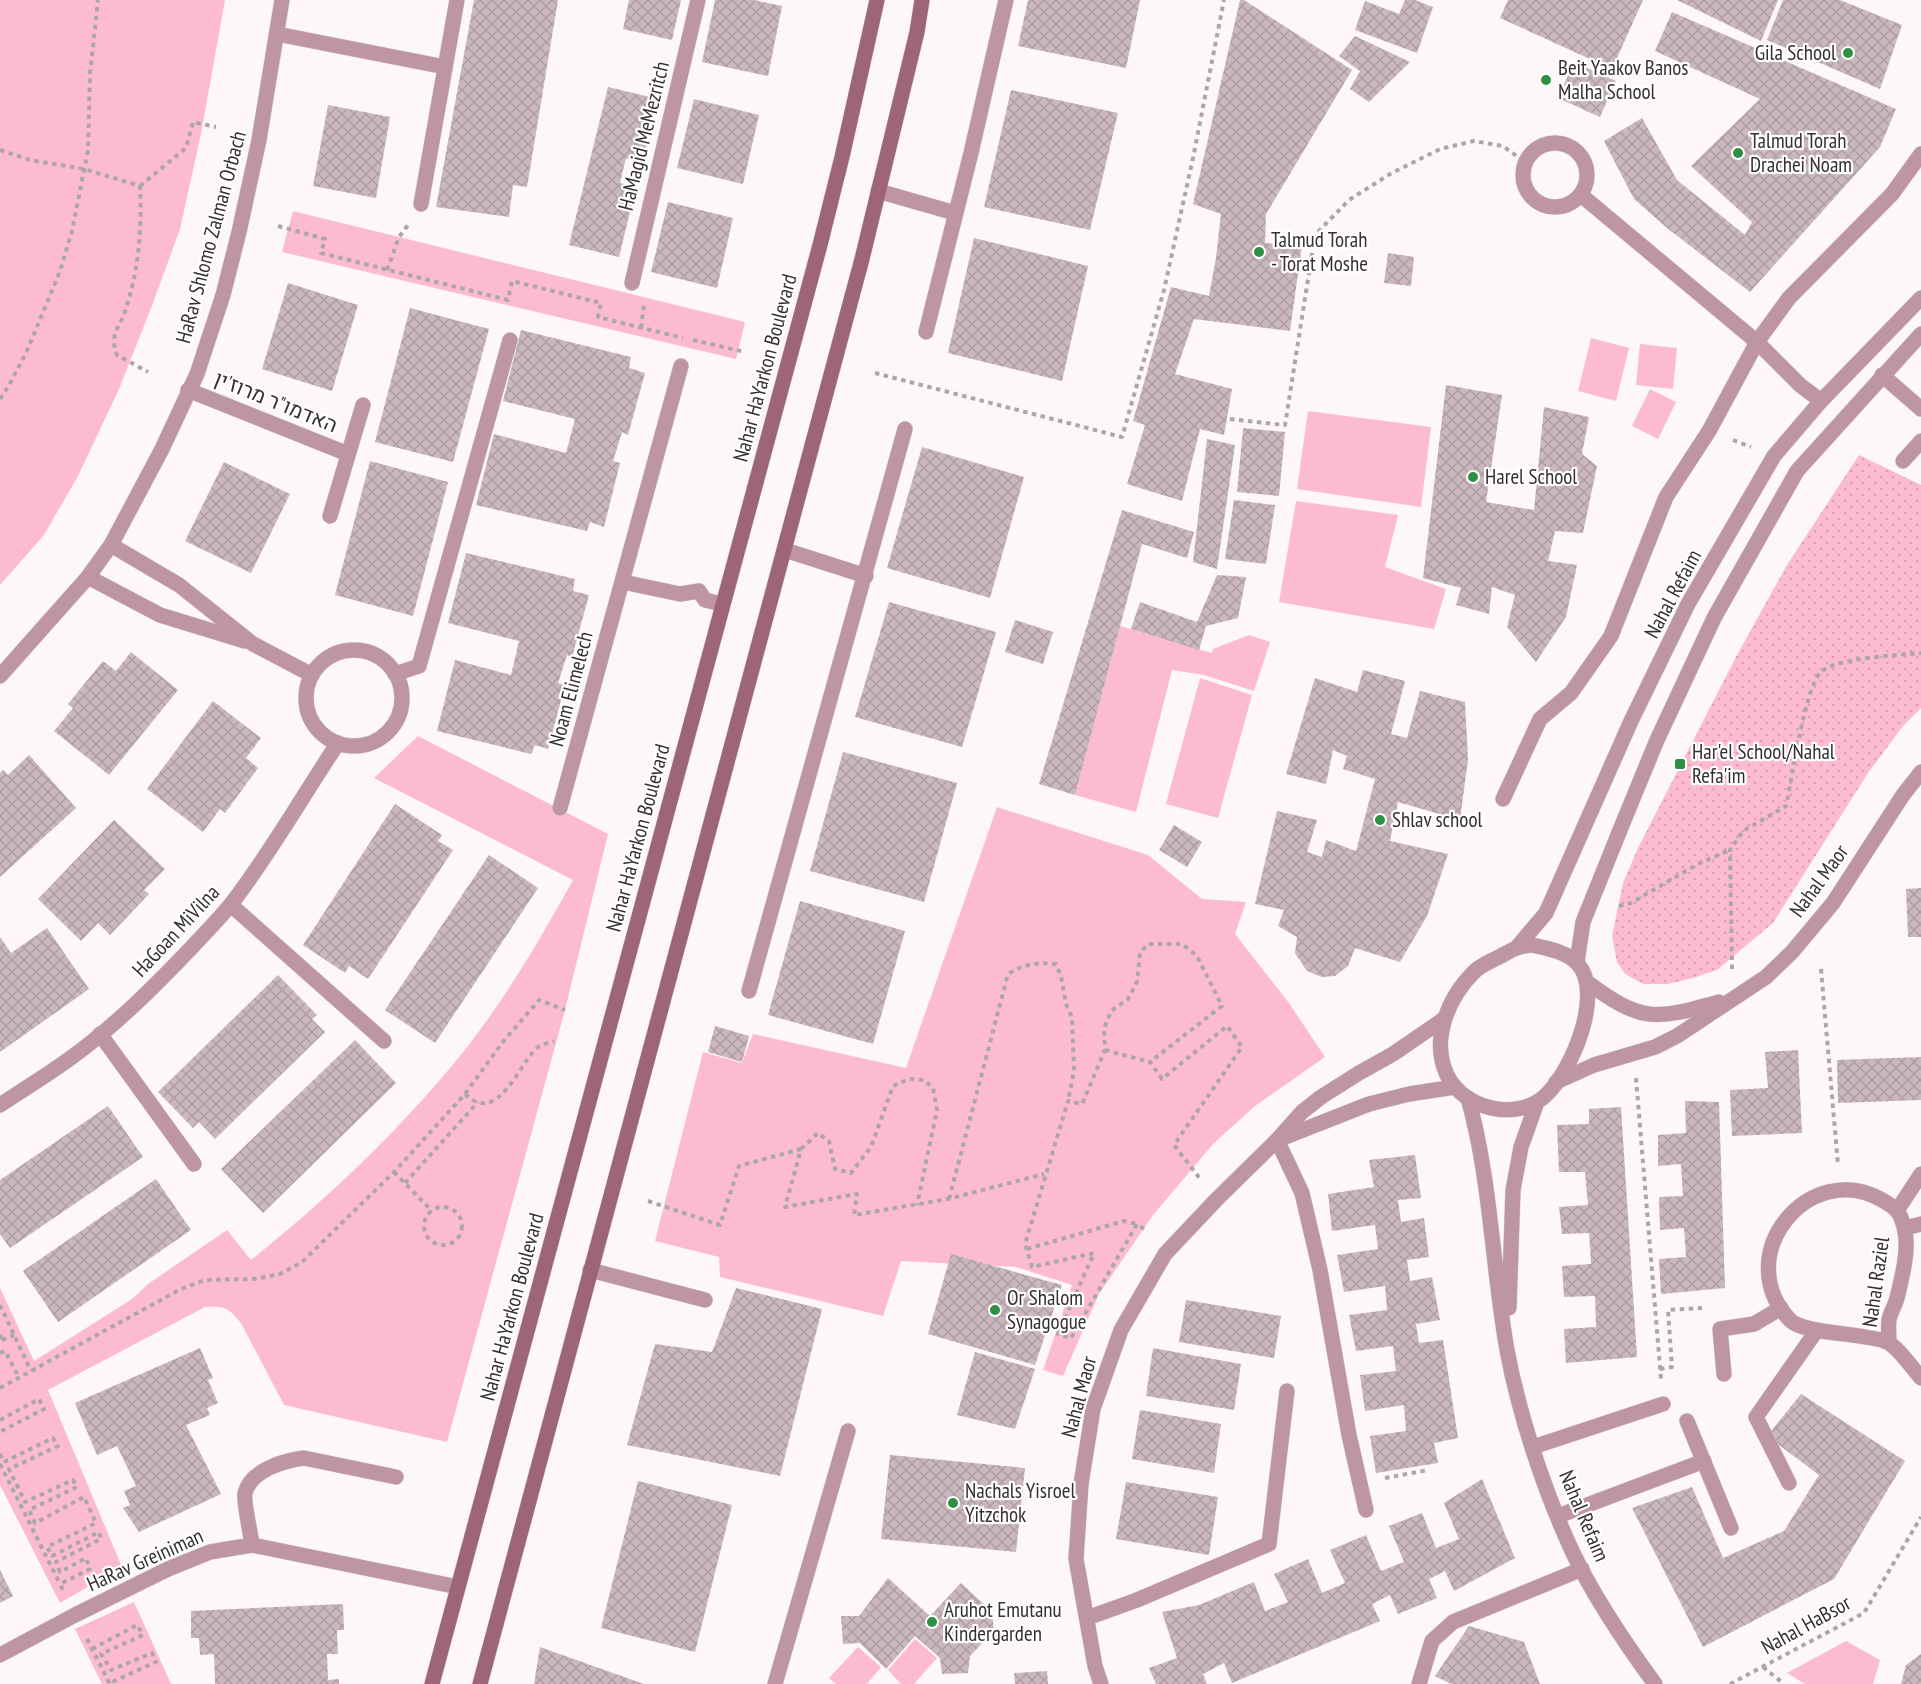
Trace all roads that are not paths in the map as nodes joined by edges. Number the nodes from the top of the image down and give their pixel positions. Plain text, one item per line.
1 (282, 0) edge
2 (457, 0) edge
3 (698, 0) edge
4 (877, 0) edge
5 (922, 0) edge
6 (1006, 0) edge
7 (277, 34) junction
8 (445, 67) junction
9 (1921, 154) edge
10 (878, 191) junction
11 (1581, 195) junction
12 (421, 204) road end
13 (955, 213) junction
14 (632, 283) dead end
15 (1921, 298) edge
16 (926, 332) dead end
17 (1921, 334) edge
18 (510, 340) dead end
19 (1757, 342) junction
20 (681, 366) dead end
21 (1882, 375) junction
22 (188, 390) junction
23 (1821, 401) junction
24 (363, 405) dead end
25 (1921, 409) edge
26 (906, 429) dead end
27 (1921, 441) edge
28 (348, 454) junction
29 (1903, 462) dead end
30 (330, 516) dead end
31 (111, 545) junction
32 (784, 550) junction
33 (866, 576) junction
34 (88, 577) junction
35 (623, 582) junction
36 (722, 604) junction
37 (253, 644) junction
38 (395, 674) junction
39 (312, 675) junction
40 (0, 676) edge
41 (338, 743) junction
42 (1921, 772) edge
43 (1503, 800) dead end
44 (560, 808) dead end
45 (231, 905) junction
46 (1518, 946) junction
47 (1577, 962) junction
48 (1587, 982) junction
49 (749, 991) dead end
50 (1734, 998) junction
51 (1444, 1019) junction
52 (100, 1034) junction
53 (384, 1041) dead end
54 (1556, 1082) junction
55 (1455, 1087) junction
56 (1468, 1098) junction
57 (1537, 1102) junction
58 (0, 1105) edge
59 (1277, 1140) junction
60 (194, 1164) dead end
61 (1921, 1174) edge
62 (1898, 1209) junction
63 (1921, 1224) edge
64 (1905, 1228) junction
65 (590, 1270) junction
66 (705, 1300) dead end
67 (1781, 1308) junction
68 (1818, 1330) junction
69 (1890, 1343) junction
70 (1507, 1350) junction
71 (1724, 1374) dead end
72 (1921, 1378) edge
73 (1287, 1391) dead end
74 (1663, 1404) dead end
75 (1687, 1421) dead end
76 (848, 1431) dead end
77 (1533, 1447) junction
78 (1704, 1461) junction
79 (396, 1477) dead end
80 (1789, 1483) dead end
81 (1366, 1510) dead end
82 (1558, 1516) junction
83 (1731, 1528) dead end
84 (252, 1545) junction
85 (1582, 1569) junction
86 (458, 1587) junction
87 (1087, 1618) junction
88 (0, 1655) edge
89 (432, 1684) edge
90 (480, 1684) edge
91 (775, 1684) edge
92 (1101, 1684) edge
93 (1419, 1684) edge
94 (1655, 1684) edge

1 - 7 street, HaRav Shlomo Zalman Orbach
2 - 8 street
3 - 14 street, HaMagid MeMezritch
4 - 36 main road, Nahar HaYarkon Boulevard
5 - 10 main road
6 - 13 street
7 - 8 street
7 - 22 street, HaRav Shlomo Zalman Orbach
8 - 12 street
9 - 19 street
10 - 13 street
10 - 32 main road
11 - 11 street
11 - 19 street
13 - 16 street
15 - 23 street, Nahal Refaim
17 - 21 street
18 - 38 street
19 - 23 street
19 - 43 street
20 - 35 street, Noam Elimelech
21 - 25 street
21 - 47 street
22 - 28 street, האדמו"ר מרוז'ין
22 - 31 street, HaRav Shlomo Zalman Orbach
23 - 46 street, Nahal Refaim
24 - 28 street
26 - 33 street
27 - 29 street
28 - 30 street
31 - 34 street, HaRav Shlomo Zalman Orbach
31 - 37 street
32 - 33 street
32 - 65 main road
33 - 49 street
34 - 37 street
34 - 40 street, HaRav Shlomo Zalman Orbach
35 - 36 street
35 - 44 street, Noam Elimelech
36 - 86 main road, Nahar HaYarkon Boulevard
37 - 39 street
38 - 39 street
38 - 41 street
39 - 41 street
41 - 45 street, HaGoan MiVilna
42 - 50 street, Nahal Maor
45 - 52 street, HaGoan MiVilna
45 - 53 street
46 - 47 street
46 - 51 street
47 - 48 street
48 - 50 street, Nahal Maor
48 - 54 street
50 - 54 street, Nahal Maor
51 - 55 street
51 - 59 street, Nahal Maor
52 - 58 street, HaGoan MiVilna
52 - 60 street
54 - 57 street
55 - 56 street
55 - 59 street, Nahal Maor
56 - 57 street
56 - 70 street, Nahal Refaim
57 - 70 street, Nahal Refaim
59 - 81 street
59 - 87 street, Nahal Maor
61 - 62 street
62 - 64 street, Nahal Raziel
62 - 67 street, Nahal Raziel
63 - 64 street
64 - 69 street, Nahal Raziel
65 - 66 street
65 - 90 main road
67 - 68 street, Nahal Raziel
67 - 71 street
68 - 69 street, Nahal Raziel
68 - 80 street
69 - 72 street, Nahal Raziel
70 - 77 street, Nahal Refaim
73 - 87 street
74 - 77 street
75 - 78 street
76 - 91 street
77 - 82 street, Nahal Refaim
78 - 82 street
78 - 83 street
79 - 84 street
82 - 85 street, Nahal Refaim
84 - 86 street, HaRav Greiniman
84 - 88 street, HaRav Greiniman
85 - 93 street
85 - 94 street, Nahal Refaim
86 - 89 main road, Nahar HaYarkon Boulevard
87 - 92 street, Nahal Maor

